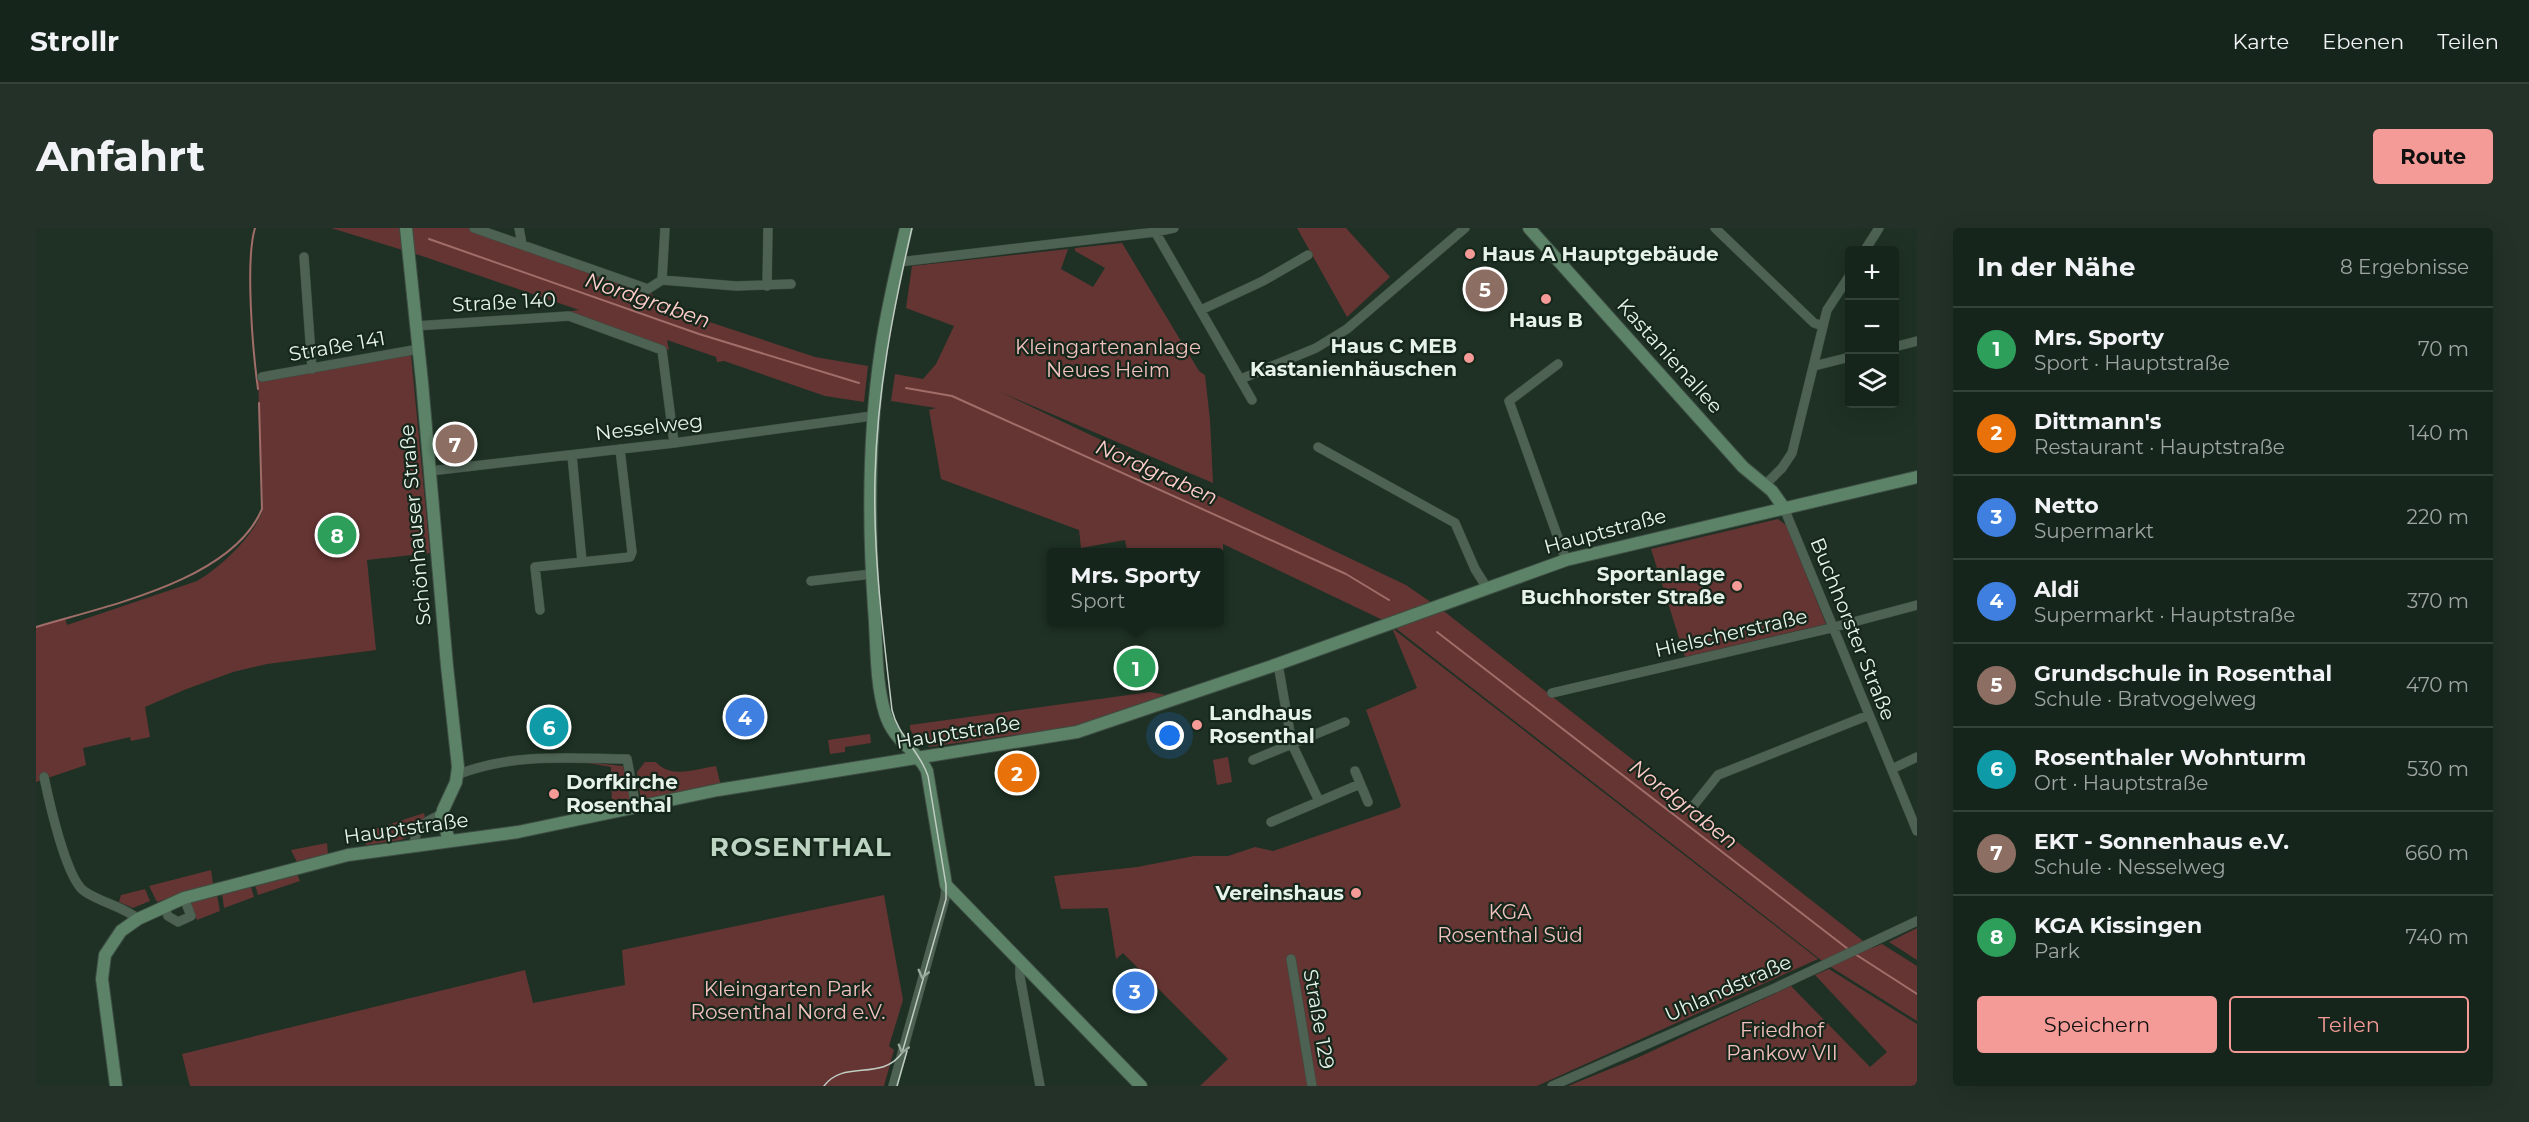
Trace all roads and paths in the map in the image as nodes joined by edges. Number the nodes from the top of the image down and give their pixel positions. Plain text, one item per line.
1 (406, 228) edge
2 (474, 228) edge
3 (519, 228) edge
4 (665, 228) edge
5 (768, 228) edge
6 (906, 228) edge
7 (1174, 228) edge
8 (1465, 228) edge
9 (1529, 228) edge
10 (1715, 228) edge
11 (1879, 228) edge
12 (1154, 230) edge
13 (522, 244) junction
14 (1868, 246) edge
15 (1308, 255) dead end
16 (304, 257) dead end
17 (899, 262) junction
18 (662, 280) junction
19 (1845, 283) edge
20 (791, 284) dead end
21 (767, 286) junction
22 (1201, 310) junction
23 (415, 326) junction
24 (1823, 326) junction
25 (1917, 341) edge
26 (1899, 346) edge
27 (419, 349) junction
28 (1845, 358) edge
29 (1557, 364) dead end
30 (1814, 366) junction
31 (312, 369) junction
32 (262, 377) dead end
33 (1241, 379) junction
34 (1252, 400) dead end
35 (872, 416) junction
36 (674, 443) junction
37 (1318, 447) dead end
38 (620, 449) junction
39 (572, 454) junction
40 (430, 471) junction
41 (1917, 477) edge
42 (1765, 485) junction
43 (1784, 508) junction
44 (1566, 560) junction
45 (582, 562) junction
46 (872, 574) junction
47 (812, 581) dead end
48 (1487, 588) junction
49 (1917, 604) edge
50 (540, 610) dead end
51 (1833, 627) junction
52 (1278, 664) junction
53 (1552, 693) dead end
54 (1869, 715) junction
55 (1345, 722) dead end
56 (1292, 744) junction
57 (917, 756) junction
58 (1917, 757) edge
59 (1253, 760) dead end
60 (1892, 769) junction
61 (1355, 771) dead end
62 (459, 774) junction
63 (44, 777) dead end
64 (1360, 784) junction
65 (1319, 801) junction
66 (1368, 802) dead end
67 (1694, 804) dead end
68 (636, 807) junction
69 (442, 812) junction
70 (1271, 822) dead end
71 (1917, 831) edge
72 (449, 840) junction
73 (414, 845) junction
74 (946, 885) junction
75 (184, 898) junction
76 (164, 906) junction
77 (138, 919) junction
78 (1917, 921) edge
79 (1291, 959) dead end
80 (1020, 961) junction
81 (116, 1086) edge
82 (893, 1086) edge
83 (1040, 1086) edge
84 (1141, 1086) edge
85 (1312, 1086) edge
86 (1552, 1086) edge

1 - 23 main road, Schönhauser Straße
2 - 13 street
3 - 13 street
4 - 18 street
5 - 21 street
6 - 17 main road
7 - 12 street
8 - 33 street
9 - 42 main road, Kastanienallee
10 - 24 street
11 - 14 street
12 - 17 street
12 - 22 street
13 - 18 street
15 - 22 street
16 - 31 street
17 - 35 main road
18 - 21 street
19 - 24 street
20 - 21 street
22 - 33 street
23 - 27 main road, Schönhauser Straße
23 - 36 street, Straße 140
24 - 30 street
25 - 26 street
27 - 31 street, Straße 141
27 - 40 main road, Schönhauser Straße
28 - 30 street
29 - 44 street
30 - 42 street
31 - 32 street, Straße 141
33 - 34 street
35 - 36 street, Nesselweg
35 - 46 main road
36 - 38 street, Nesselweg
37 - 48 street
38 - 39 street, Nesselweg
38 - 45 street
39 - 40 street, Nesselweg
39 - 45 street
40 - 62 main road, Schönhauser Straße
41 - 43 main road, Hauptstraße
42 - 43 main road, Kastanienallee
43 - 44 main road, Hauptstraße
43 - 51 street, Buchhorster Straße
44 - 48 main road, Hauptstraße
45 - 50 street
46 - 47 street
46 - 57 main road
48 - 52 main road, Hauptstraße
49 - 51 street, Hielscherstraße
51 - 53 street, Hielscherstraße
51 - 54 street, Buchhorster Straße
52 - 56 street
52 - 57 main road, Hauptstraße
54 - 60 street, Buchhorster Straße
54 - 67 street
55 - 56 street
56 - 59 street
56 - 65 street
57 - 68 main road, Hauptstraße
57 - 74 main road
58 - 60 street
60 - 71 street, Buchhorster Straße
61 - 64 street
62 - 68 street
62 - 69 main road
63 - 77 street
64 - 65 street
64 - 66 street
65 - 70 street
68 - 72 main road, Hauptstraße
69 - 72 main road
69 - 73 street
72 - 73 main road, Hauptstraße
73 - 75 main road, Hauptstraße
74 - 80 main road
74 -> 82 street
75 - 76 main road, Hauptstraße
75 - 76 street
76 - 77 main road, Hauptstraße
77 - 81 main road, Hauptstraße
78 - 86 street, Uhlandstraße
79 - 85 street, Straße 129
80 - 83 street
80 - 84 main road

